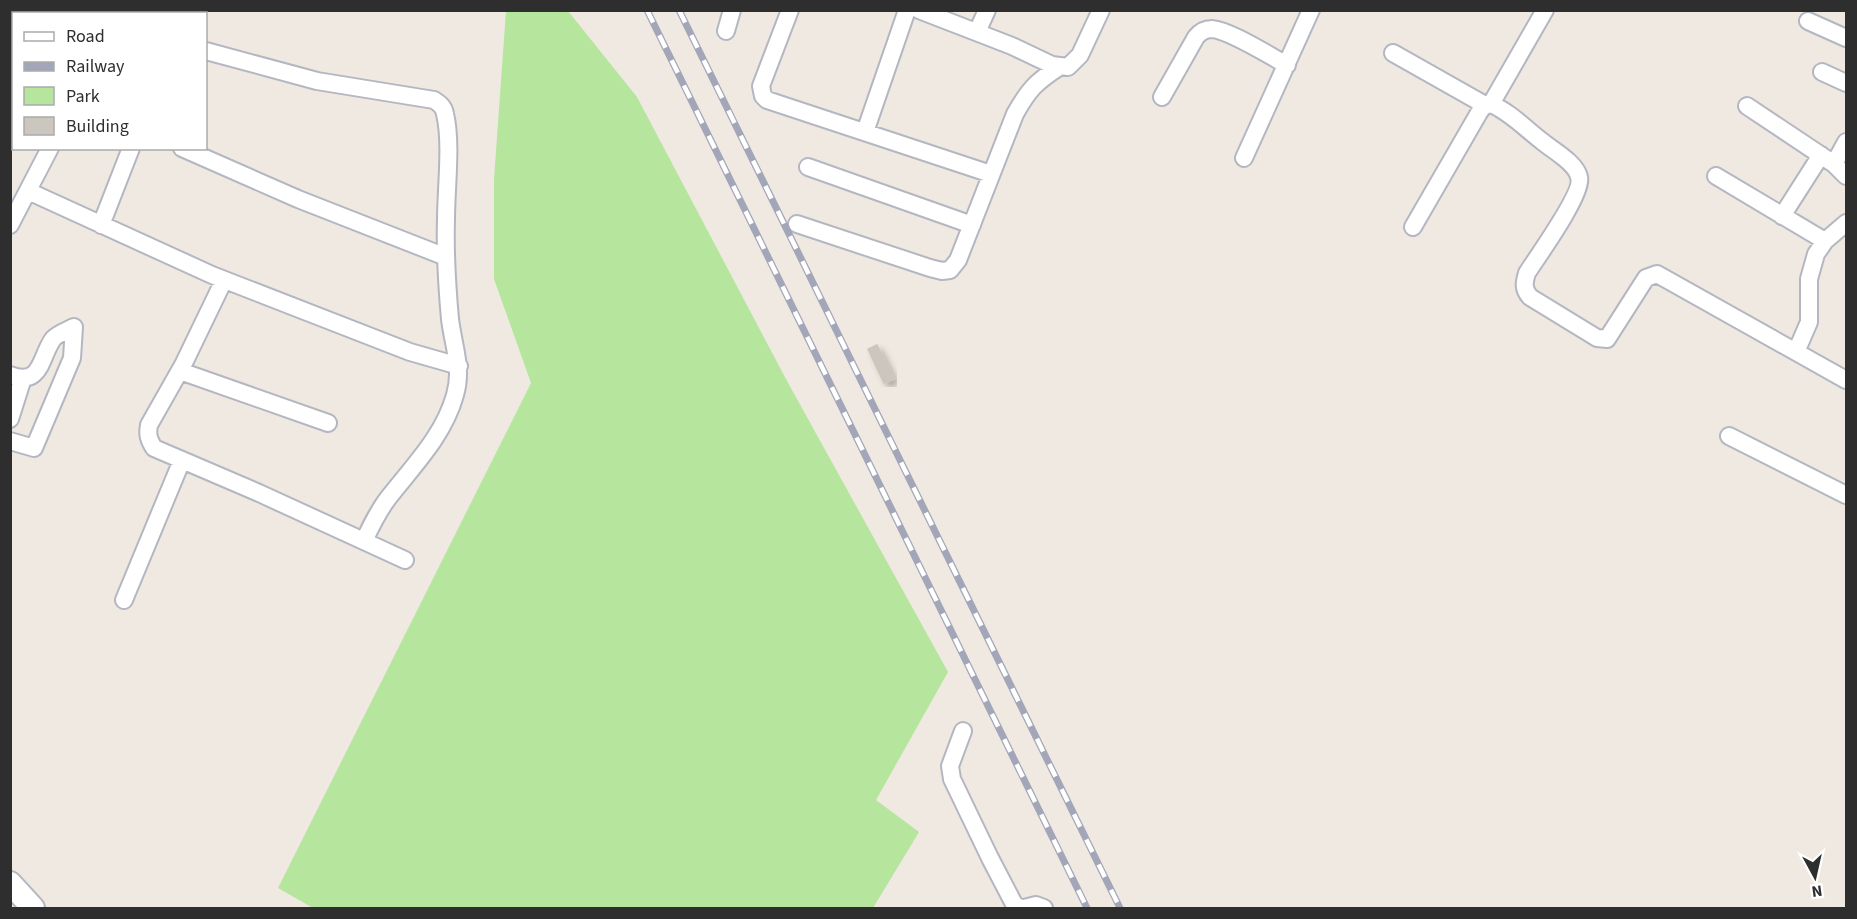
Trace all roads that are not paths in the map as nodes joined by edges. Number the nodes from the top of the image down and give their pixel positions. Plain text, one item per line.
1 (732, 10) edge
2 (790, 10) edge
3 (907, 10) edge
4 (987, 10) edge
5 (1101, 10) edge
6 (1311, 10) edge
7 (1545, 10) edge
8 (925, 12) edge
9 (1808, 21) dead end
10 (726, 31) dead end
11 (977, 32) junction
12 (1846, 38) edge
13 (207, 51) edge
14 (1393, 53) dead end
15 (1287, 65) junction
16 (1059, 67) junction
17 (1822, 72) dead end
18 (1846, 83) edge
19 (1162, 97) dead end
20 (1488, 104) junction
21 (1747, 106) dead end
22 (865, 132) junction
23 (1846, 142) edge
24 (49, 150) edge
25 (130, 150) edge
26 (187, 150) edge
27 (1244, 158) dead end
28 (1827, 160) junction
29 (808, 167) dead end
30 (991, 174) junction
31 (1716, 176) dead end
32 (1846, 176) edge
33 (28, 191) junction
34 (1782, 216) junction
35 (1846, 223) edge
36 (797, 224) dead end
37 (10, 225) edge
38 (101, 225) junction
39 (972, 225) junction
40 (1413, 227) dead end
41 (1825, 241) junction
42 (446, 257) junction
43 (224, 280) junction
44 (1796, 352) junction
45 (459, 366) junction
46 (180, 371) junction
47 (17, 376) edge
48 (1846, 380) edge
49 (10, 419) edge
50 (328, 423) dead end
51 (1729, 436) dead end
52 (10, 441) edge
53 (182, 460) junction
54 (1846, 495) edge
55 (364, 541) junction
56 (405, 560) dead end
57 (124, 600) dead end
58 (963, 731) dead end
59 (10, 883) edge
60 (33, 909) edge
61 (1022, 909) edge
62 (1044, 909) edge

1 - 10 street
2 - 22 street
3 - 22 street
4 - 11 street
5 - 16 street
6 - 15 street
7 - 20 street
8 - 11 street
9 - 12 street
11 - 16 street
13 - 42 street
14 - 20 street
15 - 19 street
15 - 27 street
16 - 30 street
17 - 18 street
20 - 40 street
20 - 44 street
21 - 28 street
22 - 30 street
23 - 28 street
24 - 33 street
25 - 38 street
26 - 42 street
28 - 32 street
28 - 34 street
29 - 39 street
30 - 39 street
31 - 34 street
33 - 37 street
33 - 38 street
34 - 41 street
35 - 41 street
36 - 39 street
38 - 43 street
41 - 44 street
42 - 45 street
43 - 45 street
43 - 46 street
44 - 48 street
45 - 55 street
46 - 50 street
46 - 53 street
47 - 49 street
47 - 52 street
51 - 54 street
53 - 55 street
53 - 57 street
55 - 56 street
58 - 61 street
59 - 60 street
61 - 62 street

